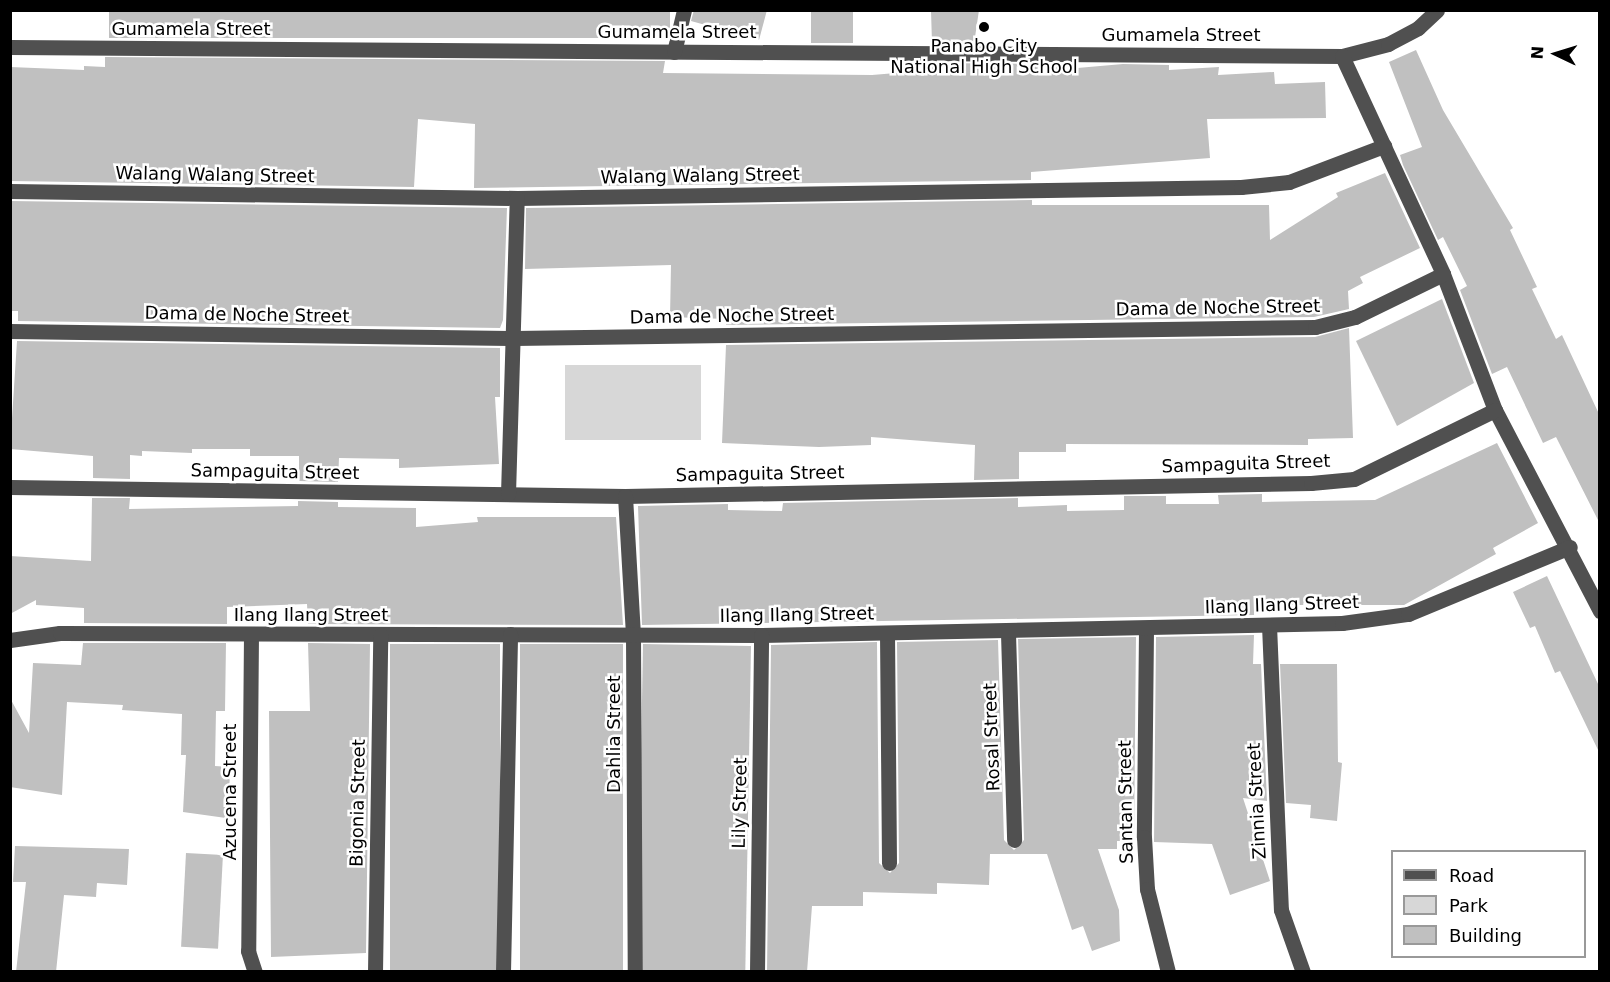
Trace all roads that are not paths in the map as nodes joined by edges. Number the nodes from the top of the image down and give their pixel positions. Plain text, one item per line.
1 (684, 10) edge
2 (1437, 10) edge
3 (10, 48) edge
4 (674, 52) junction
5 (1342, 56) junction
6 (1384, 146) junction
7 (10, 191) edge
8 (517, 198) junction
9 (1443, 274) junction
10 (10, 331) edge
11 (514, 338) junction
12 (1495, 410) junction
13 (10, 488) edge
14 (508, 495) junction
15 (625, 496) junction
16 (1570, 547) junction
17 (1599, 611) edge
18 (1269, 625) junction
19 (1146, 630) junction
20 (888, 633) junction
21 (1008, 633) junction
22 (251, 634) junction
23 (510, 634) junction
24 (380, 635) junction
25 (761, 635) junction
26 (633, 636) junction
27 (10, 640) edge
28 (1014, 840) dead end
29 (889, 863) dead end
30 (255, 972) edge
31 (375, 972) edge
32 (503, 972) edge
33 (635, 972) edge
34 (757, 972) edge
35 (1168, 972) edge
36 (1303, 972) edge

1 - 4 street
2 - 5 street, Gumamela Street
3 - 4 street, Gumamela Street
4 - 5 street, Gumamela Street
5 - 6 street
6 - 8 street, Walang Walang Street
6 - 9 street
7 - 8 street, Walang Walang Street
8 - 11 street
9 - 11 street, Dama de Noche Street
9 - 12 street
10 - 11 street, Dama de Noche Street
11 - 14 street
12 - 15 street, Sampaguita Street
12 - 16 street
13 - 14 street, Sampaguita Street
14 - 15 street, Sampaguita Street
15 - 26 street, Dahlia Street
16 - 17 street
16 - 18 street, Ilang Ilang Street
18 - 19 street, Ilang Ilang Street
18 - 36 street, Zinnia Street
19 - 21 street, Ilang Ilang Street
19 - 35 street, Santan Street
20 - 21 street, Ilang Ilang Street
20 - 25 street, Ilang Ilang Street
20 - 29 street
21 - 28 street, Rosal Street
22 - 24 street, Ilang Ilang Street
22 - 27 street, Ilang Ilang Street
22 - 30 street, Azucena Street
23 - 24 street, Ilang Ilang Street
23 - 26 street, Ilang Ilang Street
23 - 32 street
24 - 31 street, Bigonia Street
25 - 26 street, Ilang Ilang Street
25 - 34 street, Lily Street
26 - 33 street, Dahlia Street

